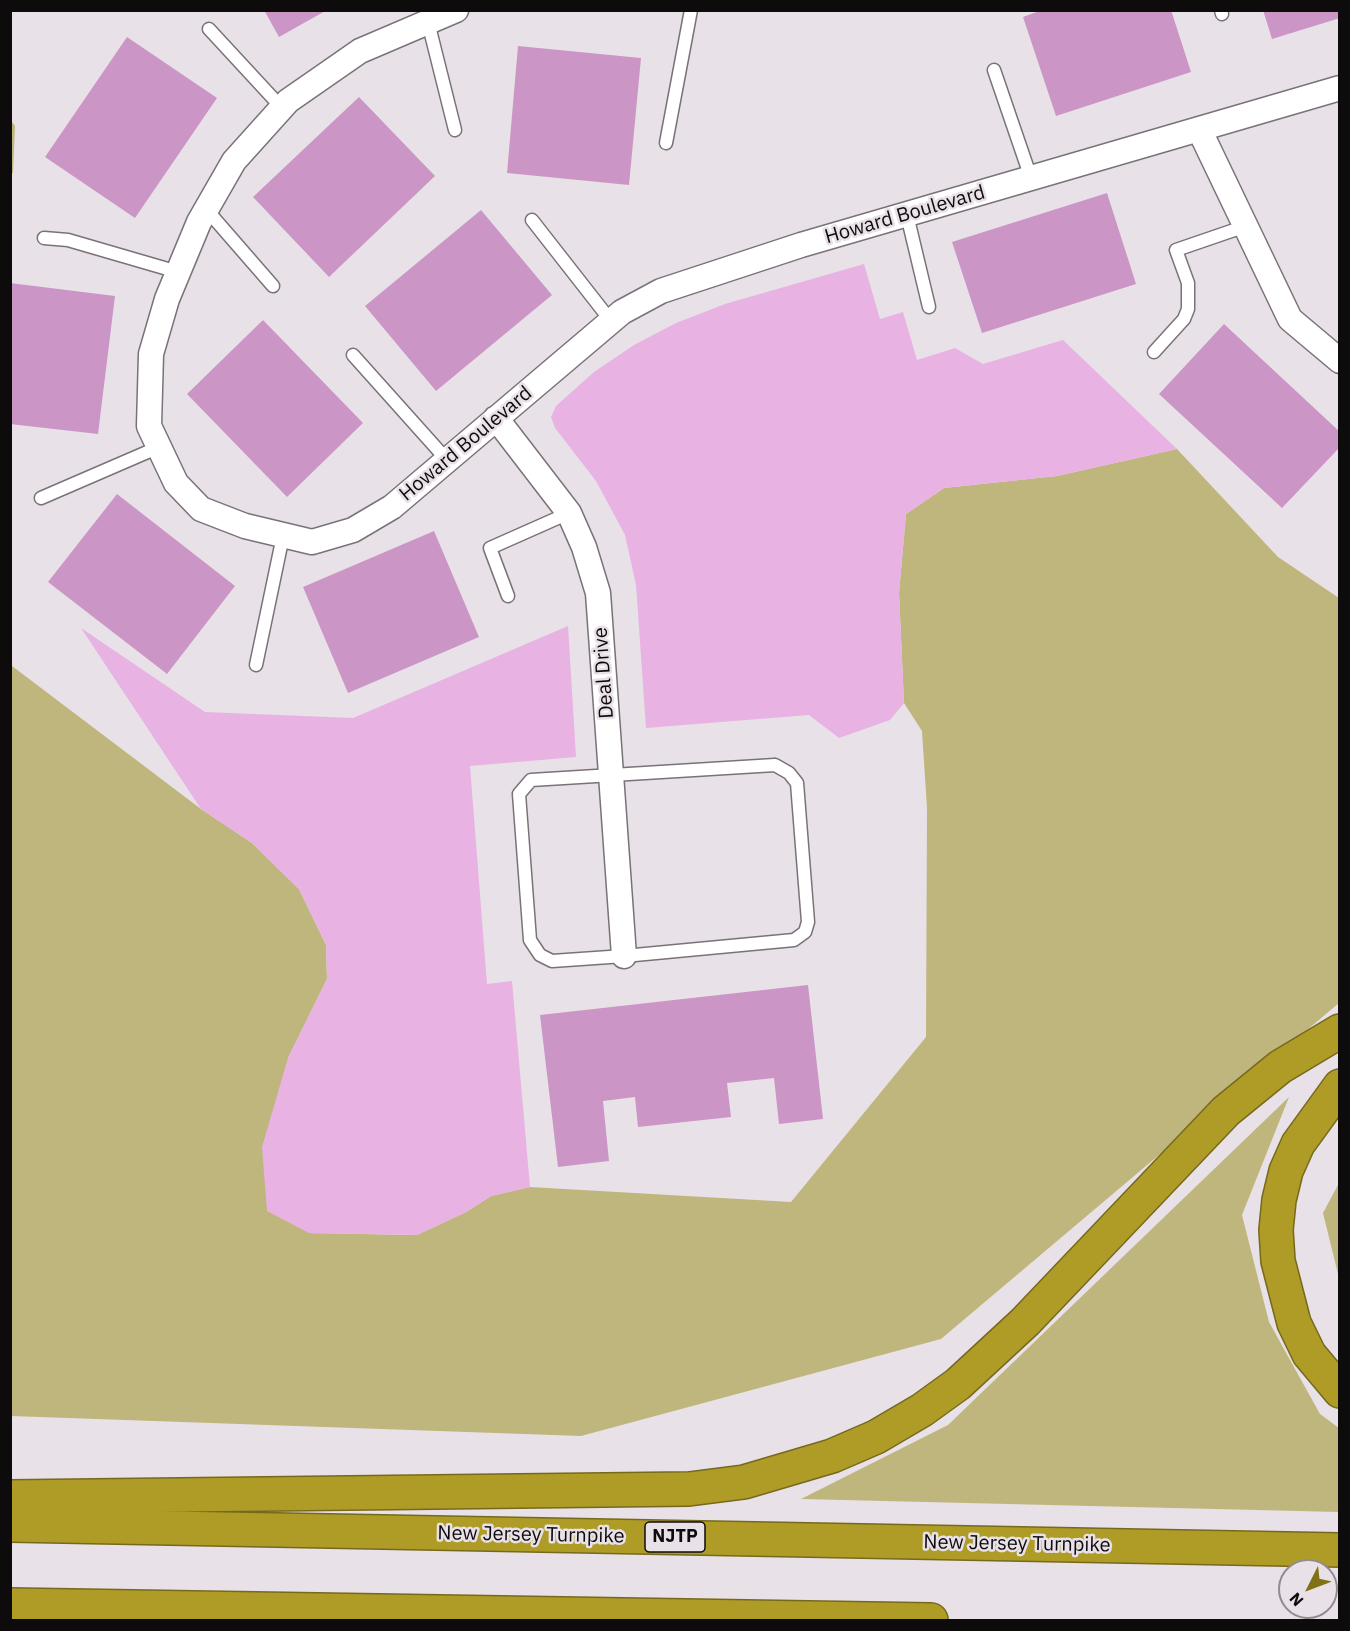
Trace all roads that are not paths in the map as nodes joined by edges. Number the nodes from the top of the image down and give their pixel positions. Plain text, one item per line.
1 (691, 10) edge
2 (453, 11) edge
3 (428, 22) junction
4 (209, 28) dead end
5 (994, 70) dead end
6 (1340, 88) edge
7 (282, 108) junction
8 (1200, 129) junction
9 (455, 130) dead end
10 (666, 143) dead end
11 (1031, 178) junction
12 (206, 209) junction
13 (907, 215) junction
14 (532, 220) dead end
15 (1246, 226) junction
16 (44, 238) dead end
17 (178, 272) junction
18 (273, 286) dead end
19 (929, 307) dead end
20 (611, 321) junction
21 (1154, 352) dead end
22 (353, 355) dead end
23 (1340, 361) edge
24 (496, 418) junction
25 (159, 447) junction
26 (447, 460) junction
27 (41, 498) dead end
28 (569, 513) junction
29 (283, 536) junction
30 (508, 596) dead end
31 (256, 665) dead end
32 (611, 775) junction
33 (624, 956) junction
34 (1340, 1031) edge
35 (1340, 1086) edge
36 (1340, 1391) edge
37 (10, 1497) edge
38 (10, 1525) edge
39 (1340, 1550) edge
40 (10, 1605) edge
41 (10, 1618) edge
42 (26, 1620) edge
43 (931, 1620) edge

1 - 10 lane
2 - 3 street, Howard Boulevard
3 - 7 street, Howard Boulevard
3 - 9 lane
4 - 7 lane
5 - 11 lane
6 - 8 street, Howard Boulevard
7 - 12 street, Howard Boulevard
8 - 11 street, Howard Boulevard
8 - 15 street
11 - 13 street, Howard Boulevard
12 - 17 street, Howard Boulevard
12 - 18 lane
13 - 19 lane
13 - 20 street, Howard Boulevard
14 - 20 lane
15 - 21 lane
15 - 23 street
16 - 17 lane
17 - 25 street, Howard Boulevard
20 - 24 street, Howard Boulevard
22 - 26 lane
24 - 26 street, Howard Boulevard
24 - 28 street, Deal Drive
25 - 27 lane
25 - 29 street, Howard Boulevard
26 - 29 street, Howard Boulevard
28 - 30 lane
28 - 32 street, Deal Drive
29 - 31 lane
32 - 33 street, Deal Drive
32 - 33 lane
32 - 33 lane
34 - 37 highway
35 - 36 highway
38 - 39 highway, New Jersey Turnpike / NJTP
40 - 43 highway
41 - 42 highway

